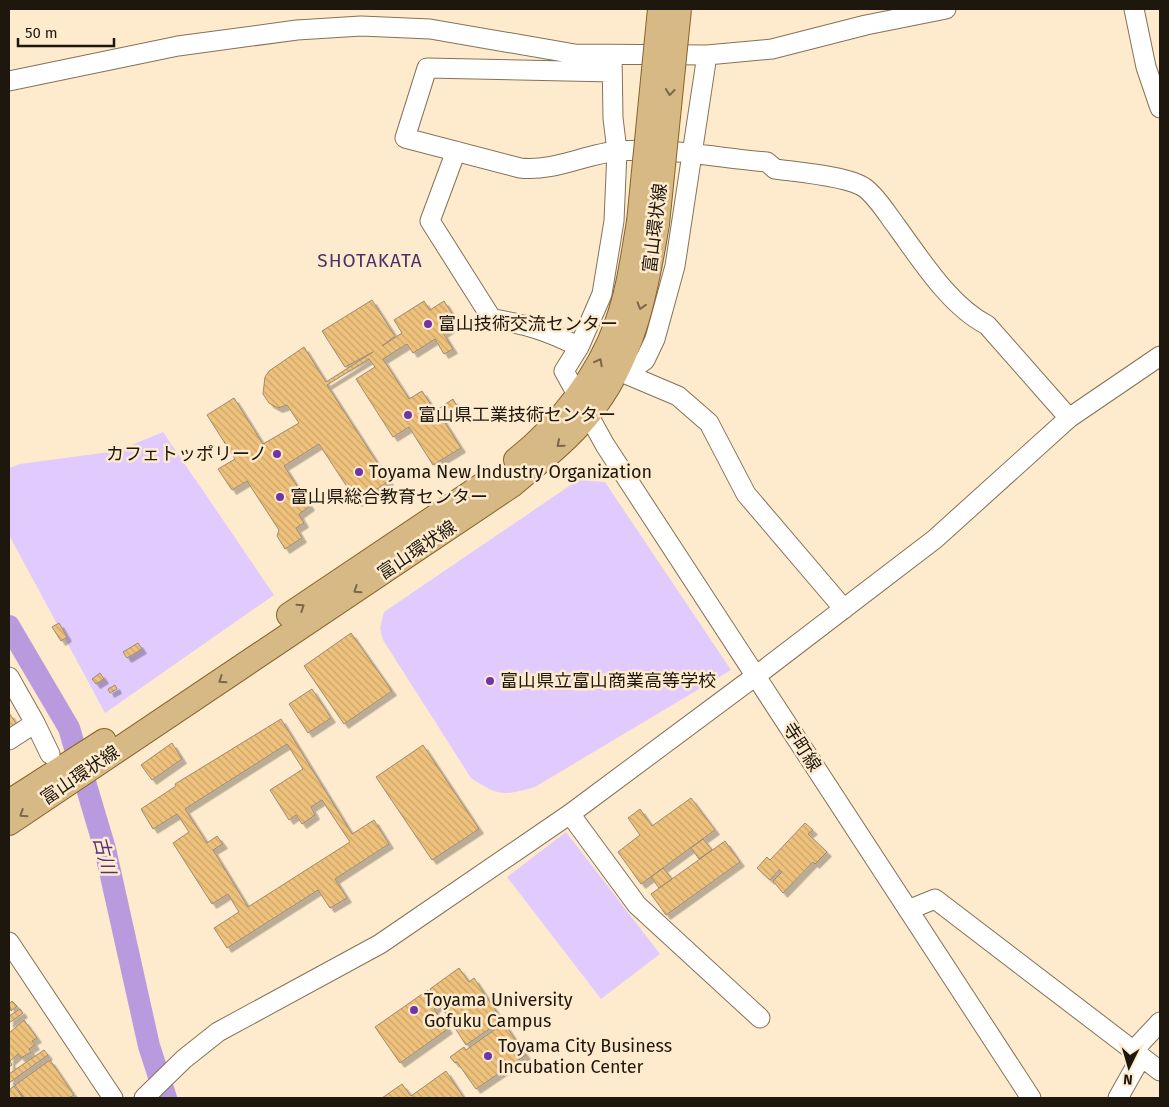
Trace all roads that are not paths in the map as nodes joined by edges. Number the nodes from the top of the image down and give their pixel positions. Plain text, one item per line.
1 (660, 9) edge
2 (679, 9) edge
3 (946, 9) edge
4 (1134, 9) edge
5 (707, 55) junction
6 (612, 64) junction
7 (9, 81) edge
8 (1160, 108) edge
9 (617, 151) junction
10 (456, 152) junction
11 (692, 153) junction
12 (648, 223) junction
13 (579, 347) junction
14 (1160, 356) edge
15 (577, 394) junction
16 (589, 414) junction
17 (1069, 418) junction
18 (844, 609) junction
19 (756, 676) junction
20 (9, 678) edge
21 (35, 723) junction
22 (9, 740) edge
23 (103, 750) junction
24 (59, 769) junction
25 (9, 802) edge
26 (570, 814) junction
27 (9, 823) edge
28 (908, 910) junction
29 (9, 942) edge
30 (760, 1018) dead end
31 (1160, 1022) edge
32 (1137, 1054) junction
33 (1160, 1071) edge
34 (113, 1098) edge
35 (144, 1098) edge
36 (1031, 1098) edge
37 (1118, 1098) edge

1 - 12 main road, 富山環状線, bridge
2 -> 12 main road, 富山環状線, bridge
3 - 5 street
4 - 8 street
5 - 6 street
5 - 11 street
6 - 7 street
6 - 9 street
6 - 10 street
9 - 10 street
9 - 11 street
9 - 13 street
10 - 13 street
11 - 17 street
11 - 18 street
15 -> 12 main road, 富山環状線
12 -> 16 main road, 富山環状線
13 - 15 street, 寺町線
14 - 17 street
15 - 16 street, 寺町線
23 -> 15 main road, 富山環状線
16 - 19 street, 寺町線
16 -> 23 main road, 富山環状線
17 - 18 street
18 - 19 street
19 - 26 street
19 - 28 street, 寺町線
20 - 21 street
21 - 22 street
21 - 24 street
23 - 24 main road, 富山環状線
24 - 25 main road, 富山環状線
24 -> 27 main road, 富山環状線
26 - 30 street
26 - 35 street
28 - 32 street
28 - 36 street, 寺町線
29 - 34 street
31 - 32 street
32 - 33 street
32 - 37 street

